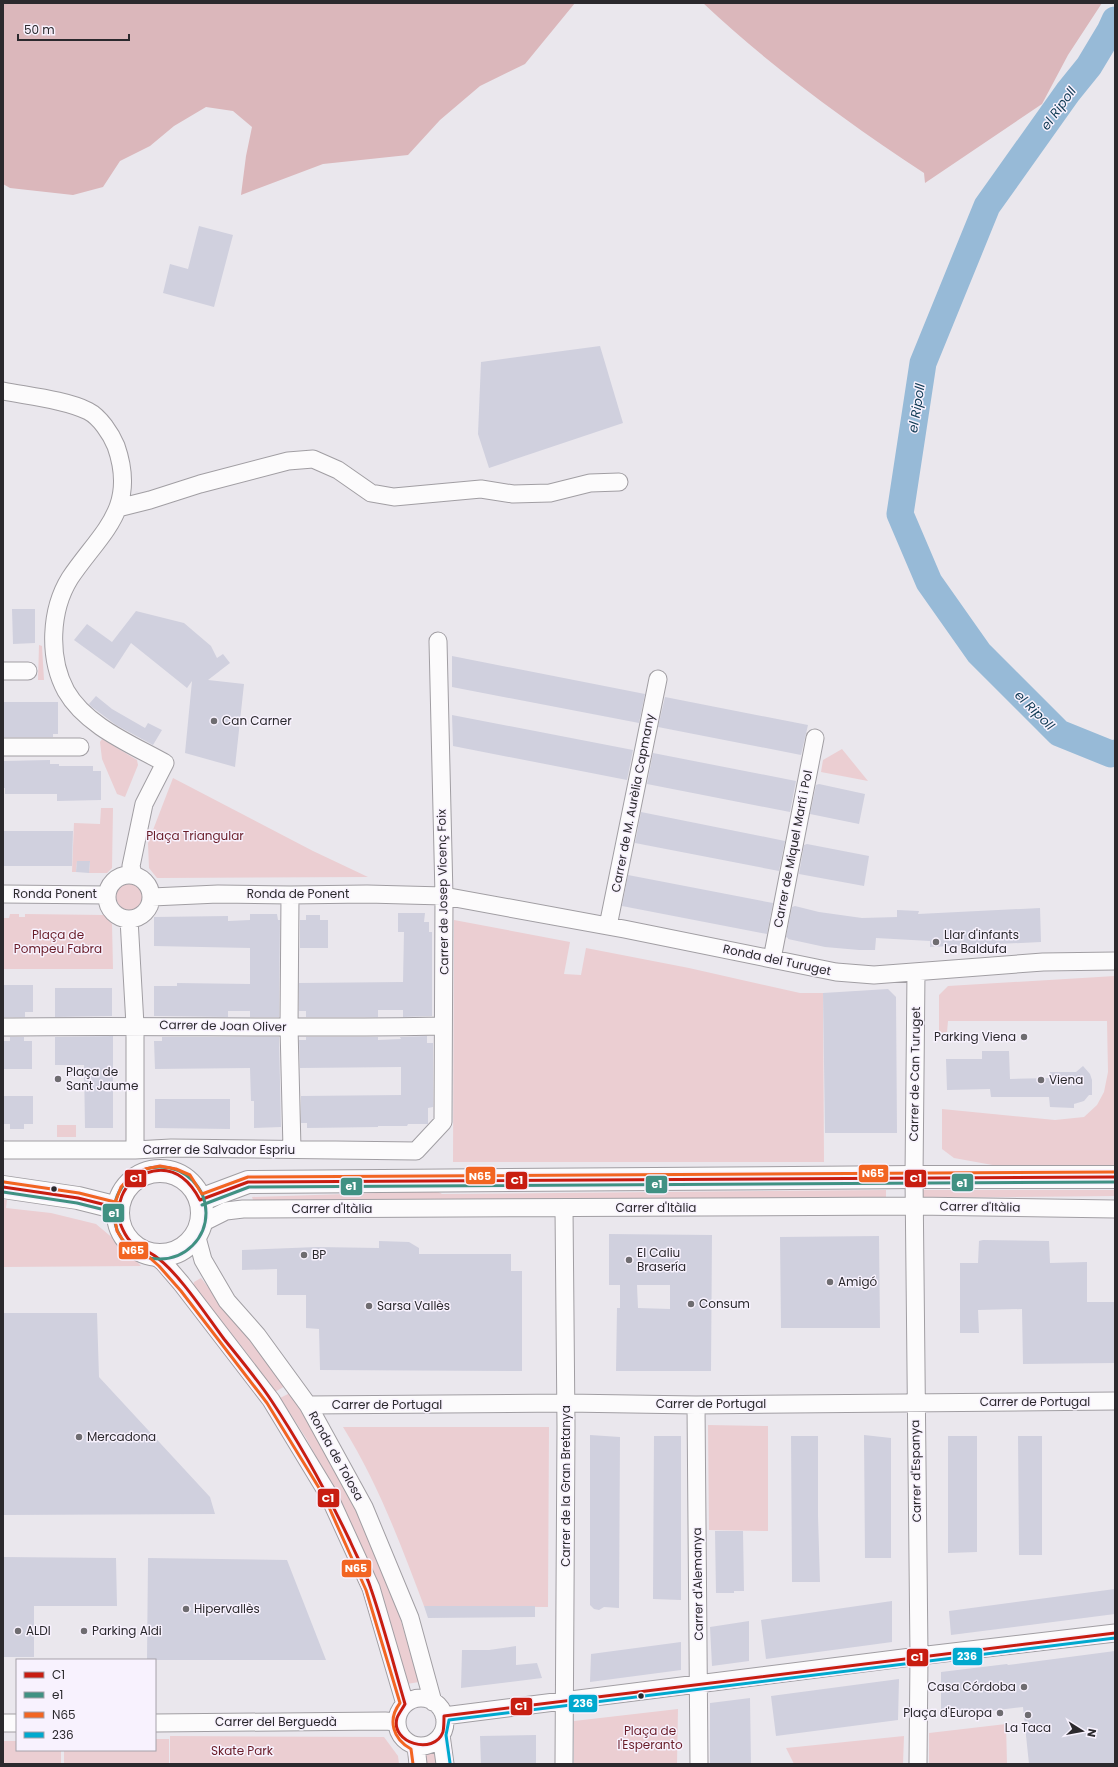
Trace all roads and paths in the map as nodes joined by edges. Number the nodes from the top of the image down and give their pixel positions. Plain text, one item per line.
1 (3, 391) edge
2 (619, 482) dead end
3 (118, 508) junction
4 (438, 641) dead end
5 (28, 670) dead end
6 (3, 671) edge
7 (658, 679) dead end
8 (815, 738) dead end
9 (3, 747) edge
10 (80, 747) dead end
11 (132, 874) junction
12 (3, 894) edge
13 (107, 895) junction
14 (290, 895) junction
15 (444, 896) junction
16 (152, 897) junction
17 (129, 919) junction
18 (608, 926) junction
19 (772, 959) junction
20 (1115, 961) edge
21 (916, 972) junction
22 (135, 1026) junction
23 (443, 1026) junction
24 (3, 1027) edge
25 (289, 1027) junction
26 (429, 1138) joint
27 (292, 1149) junction
28 (3, 1150) edge
29 (135, 1150) junction
30 (914, 1177) junction
31 (1115, 1177) edge
32 (3, 1187) edge
33 (200, 1200) junction
34 (915, 1206) junction
35 (118, 1208) junction
36 (564, 1208) junction
37 (1115, 1209) edge
38 (198, 1229) junction
39 (153, 1254) junction
40 (1115, 1401) edge
41 (916, 1402) junction
42 (566, 1403) junction
43 (308, 1405) junction
44 (696, 1405) junction
45 (1115, 1633) edge
46 (919, 1656) junction
47 (699, 1684) junction
48 (565, 1700) junction
49 (433, 1702) junction
50 (405, 1704) junction
51 (444, 1716) junction
52 (397, 1722) junction
53 (3, 1723) edge
54 (16, 1723) edge
55 (156, 1723) edge
56 (441, 1735) junction
57 (416, 1746) junction
58 (418, 1764) edge
59 (445, 1764) edge
60 (564, 1764) edge
61 (699, 1764) edge
62 (918, 1764) edge

1 - 3 street
2 - 3 street
3 - 11 street
4 - 15 street, Carrer de Josep Vicenç Foix
5 - 6 street
7 - 18 street, Carrer de M. Aurèlia Capmany
8 - 19 street, Carrer de Miquel Martí i Pol
9 - 10 street
11 - 13 street
11 - 16 street
12 - 13 street, Ronda Ponent
13 - 17 street
14 - 15 street, Ronda de Ponent
14 - 16 street, Ronda de Ponent
14 - 25 street
15 - 18 street, Ronda del Turuget
15 - 23 street, Carrer de Josep Vicenç Foix
16 - 17 street
17 - 22 street
18 - 19 street, Ronda del Turuget
19 - 21 street, Ronda del Turuget
20 - 21 street, Ronda del Turuget
21 - 30 street, Carrer de Can Turuget
22 - 24 street, Carrer de Joan Oliver
22 - 25 street, Carrer de Joan Oliver
22 - 29 street
23 - 25 street, Carrer de Joan Oliver
23 - 26 street, Carrer de Josep Vicenç Foix
25 - 27 street
26 - 27 street, Carrer de Salvador Espriu
27 - 29 street, Carrer de Salvador Espriu
28 - 29 street, Carrer de Salvador Espriu
30 - 31 street
30 - 33 street
30 - 34 street, Carrer d'Espanya
32 - 35 street
33 - 35 street
33 - 38 street
34 - 36 street, Carrer d'Itàlia
34 - 37 street, Carrer d'Itàlia
34 - 41 street, Carrer d'Espanya
35 - 39 street
36 - 38 street, Carrer d'Itàlia
36 - 42 street, Carrer de la Gran Bretanya
38 - 39 street
38 - 43 street, Ronda de Tolosa
39 - 50 street
40 - 41 street, Carrer de Portugal
41 - 44 street, Carrer de Portugal
41 - 46 street, Carrer d'Espanya
42 - 43 street, Carrer de Portugal
42 - 44 street, Carrer de Portugal
42 - 48 street, Carrer de la Gran Bretanya
43 - 49 street, Ronda de Tolosa
44 - 47 street, Carrer d'Alemanya
45 - 46 street
46 - 47 street
46 - 62 street, Carrer d'Espanya
47 - 48 street
47 - 61 street, Carrer d'Alemanya
48 - 51 street
48 - 60 street, Carrer de la Gran Bretanya
49 - 50 street
49 - 51 street
50 - 52 street
51 - 56 street
52 - 55 street, Carrer del Berguedà
52 - 57 street
53 - 54 street
56 - 57 street
56 - 59 street
57 - 58 street

